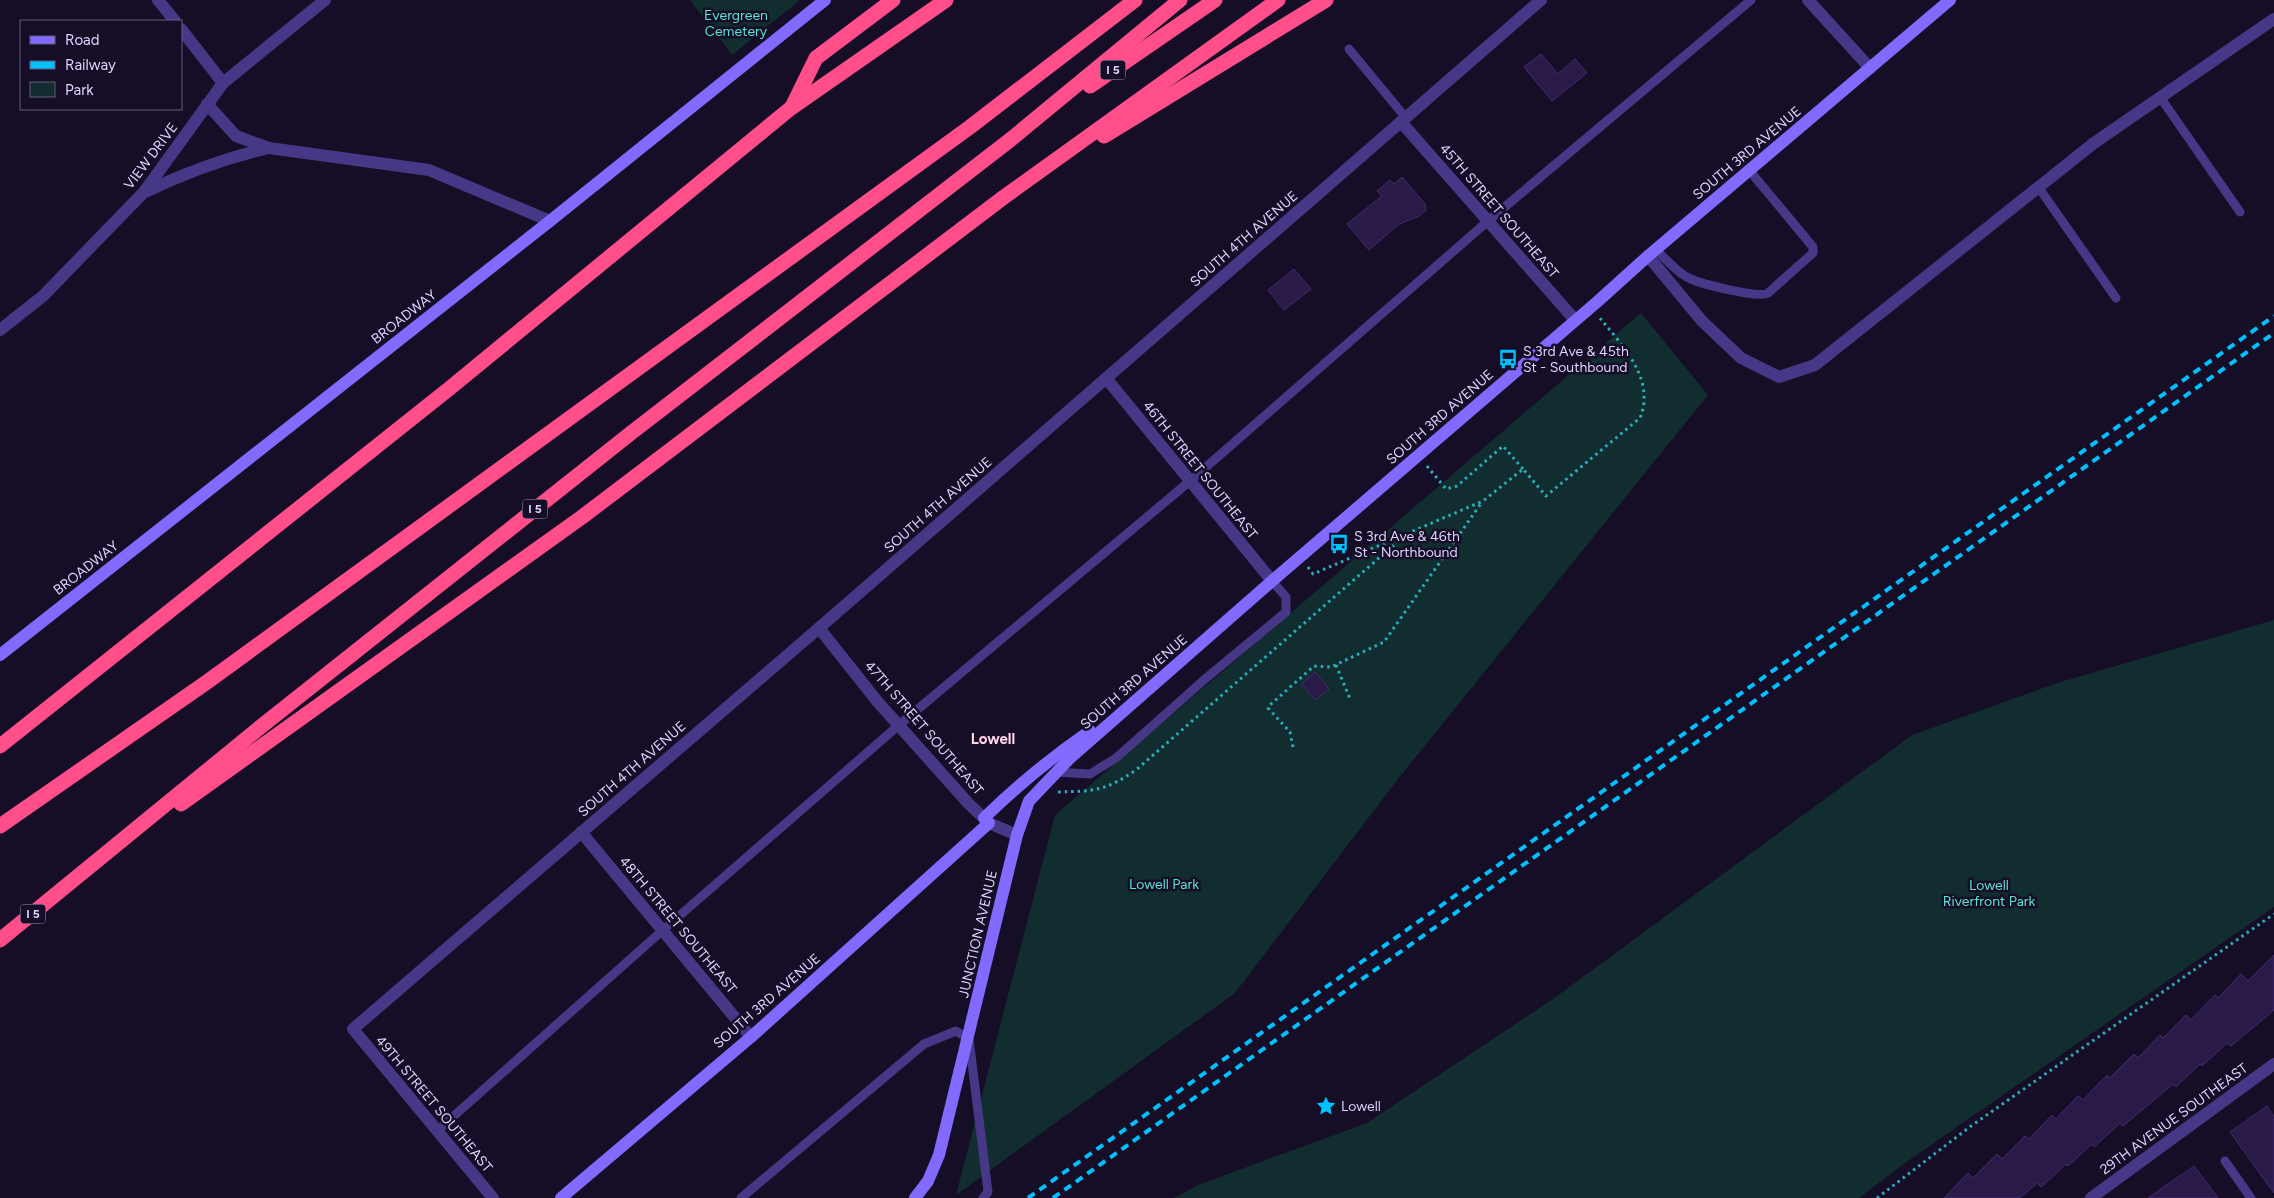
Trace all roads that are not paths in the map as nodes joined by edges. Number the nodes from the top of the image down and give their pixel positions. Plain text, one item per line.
1 (158, 0) edge
2 (325, 0) edge
3 (825, 0) edge
4 (893, 0) edge
5 (946, 0) edge
6 (1135, 0) edge
7 (1180, 0) edge
8 (1215, 0) edge
9 (1278, 0) edge
10 (1326, 0) edge
11 (1541, 0) edge
12 (1751, 0) edge
13 (1808, 0) edge
14 (1950, 0) edge
15 (2274, 19) edge
16 (174, 20) edge
17 (182, 31) edge
18 (1349, 49) dead end
19 (1870, 68) junction
20 (223, 83) junction
21 (2160, 97) junction
22 (207, 104) junction
23 (791, 108) junction
24 (1404, 120) junction
25 (1010, 140) junction
26 (269, 148) junction
27 (1750, 170) junction
28 (2039, 188) junction
29 (144, 192) junction
30 (1004, 197) junction
31 (2240, 212) dead end
32 (550, 221) junction
33 (1488, 221) junction
34 (1652, 253) junction
35 (2116, 298) dead end
36 (1575, 320) junction
37 (0, 330) edge
38 (1106, 378) junction
39 (1190, 481) junction
40 (1272, 581) junction
41 (820, 628) junction
42 (0, 655) edge
43 (1136, 700) junction
44 (899, 726) junction
45 (0, 746) edge
46 (1055, 772) junction
47 (986, 820) junction
48 (0, 826) edge
49 (581, 832) junction
50 (1017, 835) junction
51 (66, 887) junction
52 (663, 930) junction
53 (0, 940) edge
54 (352, 1029) joint
55 (751, 1037) junction
56 (969, 1040) junction
57 (2274, 1064) edge
58 (437, 1131) junction
59 (2225, 1161) dead end
60 (987, 1196) edge
61 (493, 1198) edge
62 (562, 1198) edge
63 (741, 1198) edge
64 (915, 1198) edge
65 (2091, 1198) edge
66 (2251, 1198) edge

1 - 16 street
2 - 20 street, VIEW DRIVE
3 - 32 street, BROADWAY
4 - 23 highway
5 - 23 highway
6 - 48 highway
7 - 25 highway
8 - 25 highway, I 5
9 - 30 highway
10 - 30 highway
11 - 24 street, SOUTH 4TH AVENUE
12 - 33 lane
13 - 19 street
14 - 19 street, SOUTH 3RD AVENUE
15 - 21 street
17 - 20 street
18 - 24 lane
19 - 27 street, SOUTH 3RD AVENUE
20 - 22 street, VIEW DRIVE
21 - 28 street
21 - 31 lane
22 - 26 street
22 - 29 street, VIEW DRIVE
23 - 45 highway
24 - 33 street, 45TH STREET SOUTHEAST
24 - 38 street, SOUTH 4TH AVENUE
25 - 51 highway, I 5
26 - 29 street
26 - 32 street
27 - 34 street, SOUTH 3RD AVENUE
27 - 34 lane
28 - 34 street
28 - 35 lane
29 - 37 street, VIEW DRIVE
30 - 51 highway
32 - 42 street, BROADWAY
33 - 36 street, 45TH STREET SOUTHEAST
33 - 39 lane
34 - 36 street, SOUTH 3RD AVENUE
36 - 40 street, SOUTH 3RD AVENUE
38 - 39 street, 46TH STREET SOUTHEAST
38 - 41 street, SOUTH 4TH AVENUE
39 - 40 street, 46TH STREET SOUTHEAST
39 - 44 lane
40 - 43 street, SOUTH 3RD AVENUE
40 - 46 lane
41 - 44 street, 47TH STREET SOUTHEAST
41 - 49 street, SOUTH 4TH AVENUE
43 - 46 street, SOUTH 3RD AVENUE
43 - 47 street, SOUTH 3RD AVENUE
44 - 47 street, 47TH STREET SOUTHEAST
44 - 52 lane
46 - 50 street, SOUTH 3RD AVENUE
47 - 50 street, 47TH STREET SOUTHEAST
47 - 55 street, SOUTH 3RD AVENUE
49 - 52 street, 48TH STREET SOUTHEAST
49 - 54 street, SOUTH 4TH AVENUE
50 - 56 street, JUNCTION AVENUE
51 - 53 highway, I 5
52 - 55 street, 48TH STREET SOUTHEAST
52 - 58 lane
54 - 58 street, 49TH STREET SOUTHEAST
55 - 62 street, SOUTH 3RD AVENUE
56 - 60 lane
56 - 63 lane
56 - 64 street, JUNCTION AVENUE
57 - 65 street, 29TH AVENUE SOUTHEAST
58 - 61 street, 49TH STREET SOUTHEAST
59 - 66 lane

